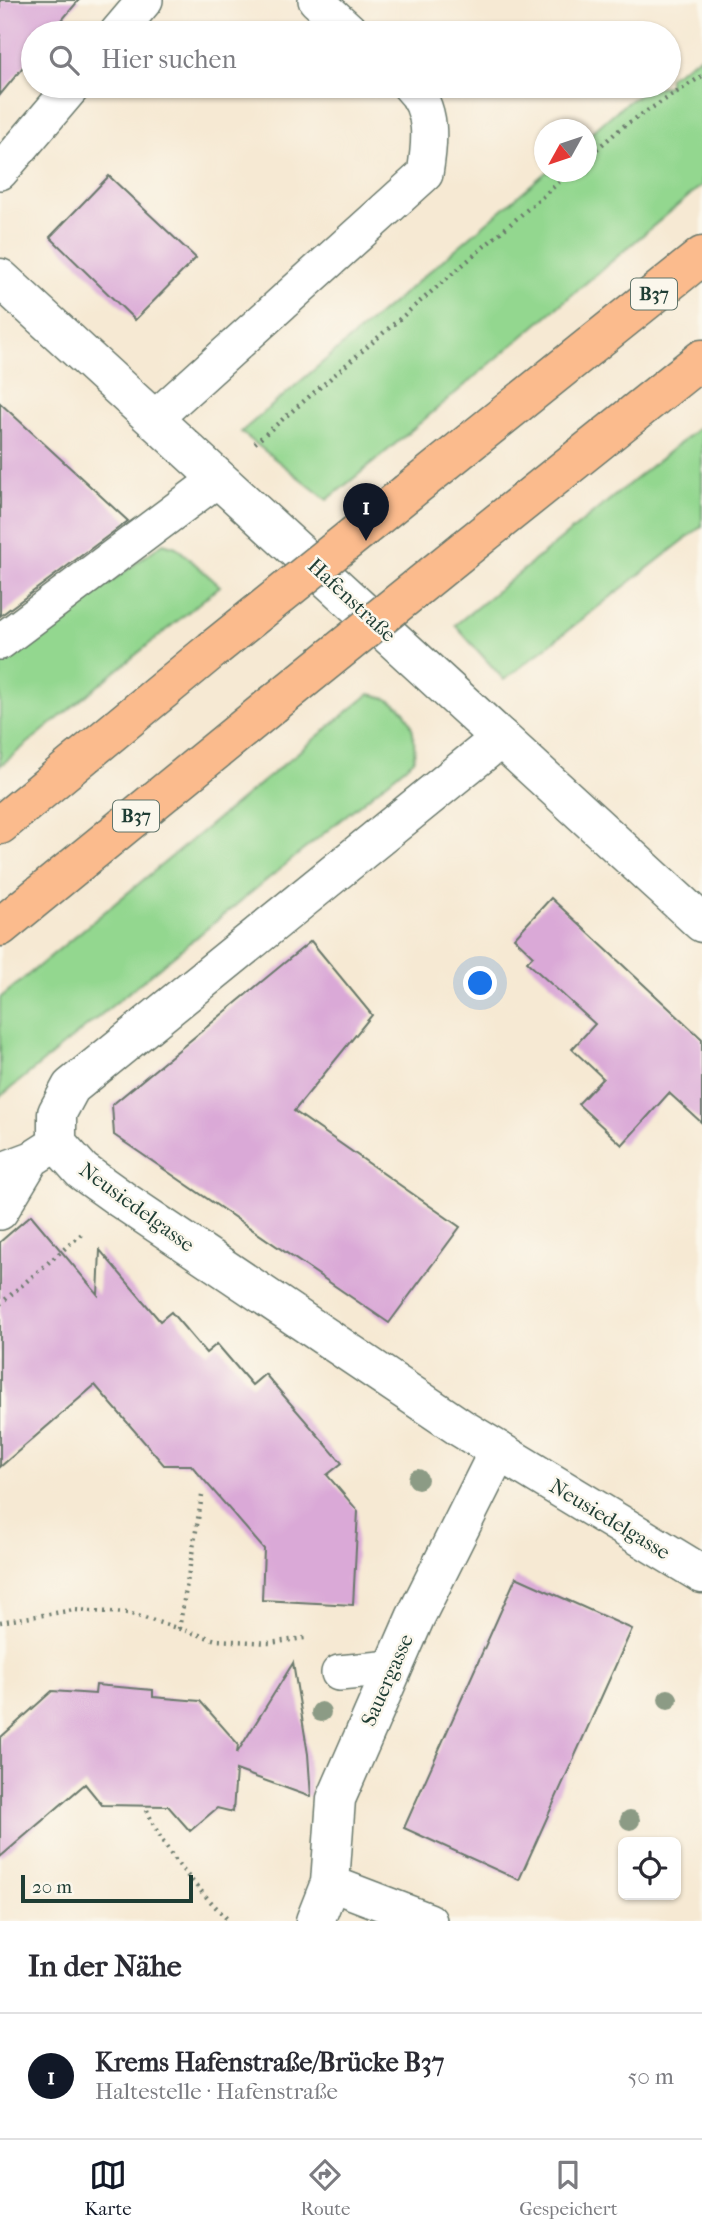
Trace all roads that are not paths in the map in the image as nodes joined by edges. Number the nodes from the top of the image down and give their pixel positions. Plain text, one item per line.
1 (145, 0) edge
2 (316, 0) edge
3 (127, 21) edge
4 (339, 21) edge
5 (63, 98) edge
6 (421, 98) edge
7 (0, 172) edge
8 (702, 256) edge
9 (0, 278) edge
10 (702, 359) edge
11 (155, 418) junction
12 (219, 478) junction
13 (0, 642) edge
14 (501, 738) junction
15 (0, 825) edge
16 (702, 923) edge
17 (0, 928) edge
18 (44, 1151) junction
19 (0, 1171) edge
20 (0, 1212) edge
21 (498, 1452) junction
22 (702, 1574) edge
23 (392, 1668) junction
24 (339, 1673) dead end
25 (330, 1883) junction
26 (315, 1921) edge
27 (429, 1921) edge

1 - 3 lane
2 - 4 lane
5 - 7 lane
6 - 11 lane
8 - 15 main road, B37, bridge
9 - 11 street, Hafenstraße
10 - 17 main road, B37, bridge
11 - 12 street, Hafenstraße
12 - 13 lane
12 - 14 street, Hafenstraße
14 - 16 street, Hafenstraße
14 - 18 street
18 - 19 lane
18 - 20 lane
18 - 21 street, Neusiedelgasse
21 - 22 street, Neusiedelgasse
21 - 23 street, Sauergasse
23 - 24 lane
23 - 25 street, Sauergasse
25 - 26 street, Sauergasse
25 - 27 lane

